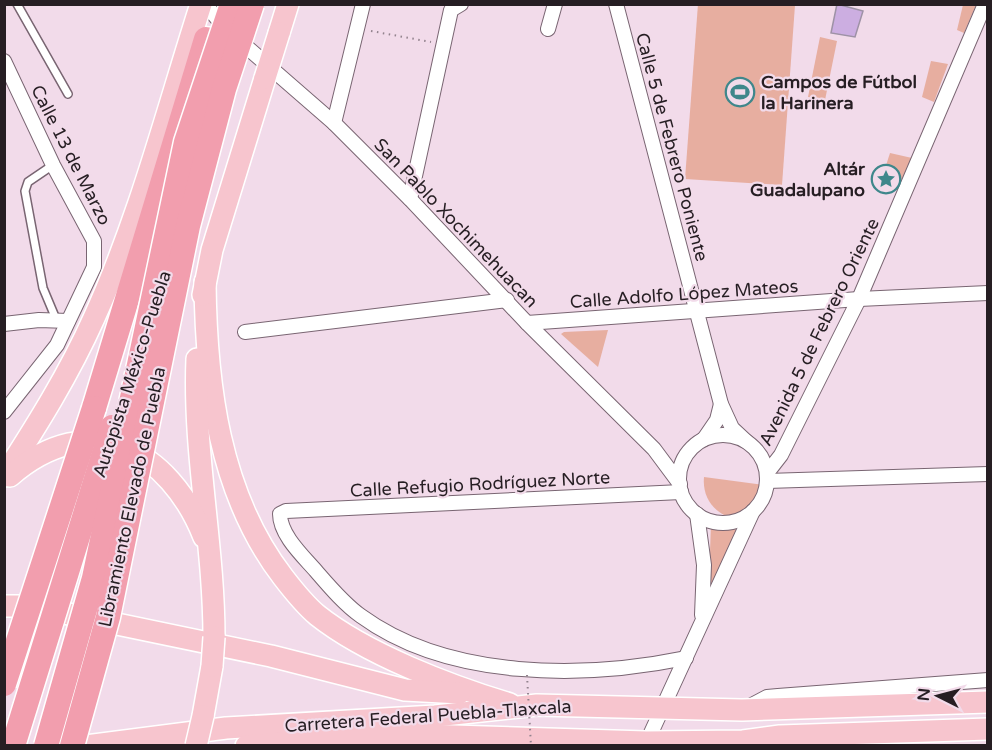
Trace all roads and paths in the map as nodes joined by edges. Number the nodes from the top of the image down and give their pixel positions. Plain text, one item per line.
1 (17, 4) edge
2 (218, 4) edge
3 (232, 4) edge
4 (288, 4) edge
5 (363, 4) edge
6 (461, 4) edge
7 (555, 4) edge
8 (616, 4) edge
9 (985, 4) edge
10 (255, 9) edge
11 (207, 19) edge
12 (358, 28) junction
13 (548, 29) dead end
14 (442, 44) junction
15 (4, 61) edge
16 (68, 94) dead end
17 (334, 123) junction
18 (53, 165) junction
19 (410, 199) junction
20 (205, 282) junction
21 (987, 293) edge
22 (859, 299) junction
23 (507, 300) junction
24 (697, 312) junction
25 (62, 320) junction
26 (528, 323) junction
27 (4, 324) edge
28 (245, 333) dead end
29 (57, 345) junction
30 (77, 355) junction
31 (721, 404) junction
32 (105, 410) junction
33 (4, 412) edge
34 (704, 439) junction
35 (747, 442) junction
36 (654, 449) junction
37 (688, 453) junction
38 (987, 474) edge
39 (4, 476) edge
40 (767, 477) junction
41 (4, 481) edge
42 (680, 488) junction
43 (753, 511) junction
44 (697, 514) junction
45 (212, 563) junction
46 (4, 606) edge
47 (701, 626) junction
48 (686, 658) junction
49 (526, 675) dead end
50 (987, 680) edge
51 (4, 684) edge
52 (475, 694) junction
53 (987, 702) edge
54 (520, 707) junction
55 (661, 709) junction
56 (742, 710) junction
57 (987, 729) edge
58 (471, 741) edge
59 (507, 742) edge
60 (646, 744) edge
61 (736, 744) edge
62 (13, 746) edge
63 (46, 746) edge
64 (72, 746) edge
65 (86, 746) edge
66 (196, 746) edge
67 (246, 746) edge
68 (531, 746) edge

1 - 16 lane
2 - 11 highway, Autopista México-Puebla
3 - 63 highway, Libramiento Elevado de Puebla, bridge
4 - 20 main road, bridge
5 - 12 street
6 - 14 street
7 - 13 street
8 - 24 street, Calle 5 de Febrero Poniente
9 - 22 street, Avenida 5 de Febrero Oriente
10 - 32 highway, Autopista México-Puebla
10 - 64 highway, Libramiento Elevado de Puebla, bridge
11 - 17 street, San Pablo Xochimehuacan
11 - 30 main road
11 - 32 highway, Autopista México-Puebla
12 - 14 path
12 - 17 street
14 - 19 street
15 - 18 street, Calle 13 de Marzo
17 - 19 street, San Pablo Xochimehuacan
18 - 25 street, Calle 13 de Marzo
18 - 25 lane
19 - 23 street, San Pablo Xochimehuacan
20 - 45 main road
20 - 52 main road
21 - 22 street, Calle Adolfo López Mateos
22 - 24 street, Calle Adolfo López Mateos
22 - 40 street, Avenida 5 de Febrero Oriente
23 - 26 street, San Pablo Xochimehuacan
23 - 28 street
24 - 26 street, Calle Adolfo López Mateos
24 - 31 street, Calle 5 de Febrero Poniente
25 - 27 street
25 - 29 street
26 - 36 street, San Pablo Xochimehuacan
29 - 30 street
29 - 33 street
30 - 39 main road
31 - 34 street
31 - 35 street, Calle 5 de Febrero Poniente
32 - 51 highway, Autopista México-Puebla, bridge
32 - 62 highway, Autopista México-Puebla, bridge
34 - 35 street
34 - 37 street
35 - 40 street
36 - 37 street
36 - 42 street, San Pablo Xochimehuacan
37 - 42 street
38 - 40 street
40 - 43 street
41 - 45 main road
42 - 44 street
42 - 48 street, Calle Refugio Rodríguez Norte
43 - 44 street
43 - 47 street
44 - 47 street
45 - 66 main road, bridge
46 - 52 main road
47 - 48 street
48 - 55 street
49 - 68 path, bridge
50 - 56 street
52 - 54 main road
53 - 56 main road, Carretera Federal Puebla-Tlaxcala
54 - 55 main road, Carretera Federal Puebla-Tlaxcala
54 - 65 main road, Carretera Federal Puebla-Tlaxcala
55 - 56 main road, Carretera Federal Puebla-Tlaxcala
55 - 60 street
57 - 61 main road, Carretera Federal Puebla-Tlaxcala
58 - 59 main road, Carretera Federal Puebla-Tlaxcala
58 - 67 main road, Carretera Federal Puebla-Tlaxcala
59 - 60 main road, Carretera Federal Puebla-Tlaxcala
60 - 61 main road, Carretera Federal Puebla-Tlaxcala

